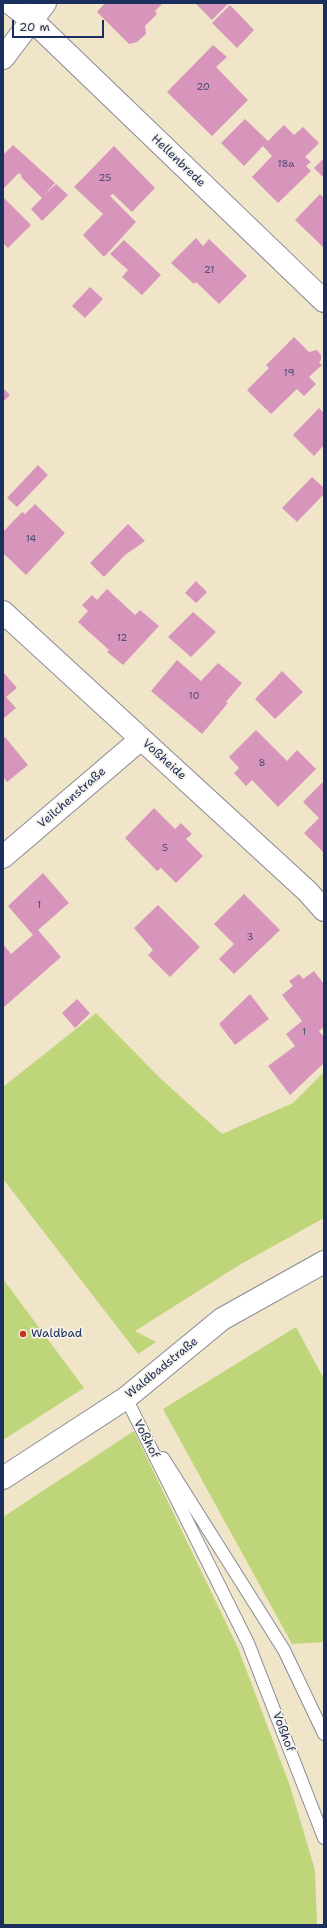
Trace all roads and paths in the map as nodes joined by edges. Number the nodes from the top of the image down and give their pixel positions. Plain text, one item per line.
1 (10, 3) edge
2 (45, 3) edge
3 (32, 20) junction
4 (3, 58) edge
5 (324, 301) edge
6 (3, 612) edge
7 (141, 739) junction
8 (3, 857) edge
9 (324, 910) edge
10 (324, 1262) edge
11 (126, 1398) junction
12 (3, 1478) edge
13 (324, 1734) edge
14 (324, 1838) edge

1 - 3 street, Hellenbrede
2 - 3 street
3 - 4 street
3 - 5 street, Hellenbrede
6 - 7 street, Voßheide
7 - 8 street, Veilchenstraße
7 - 9 street, Voßheide
10 - 11 street, Waldbadstraße
11 - 12 street, Waldbadstraße
11 - 13 lane, Voßhof
11 - 14 lane, Voßhof

